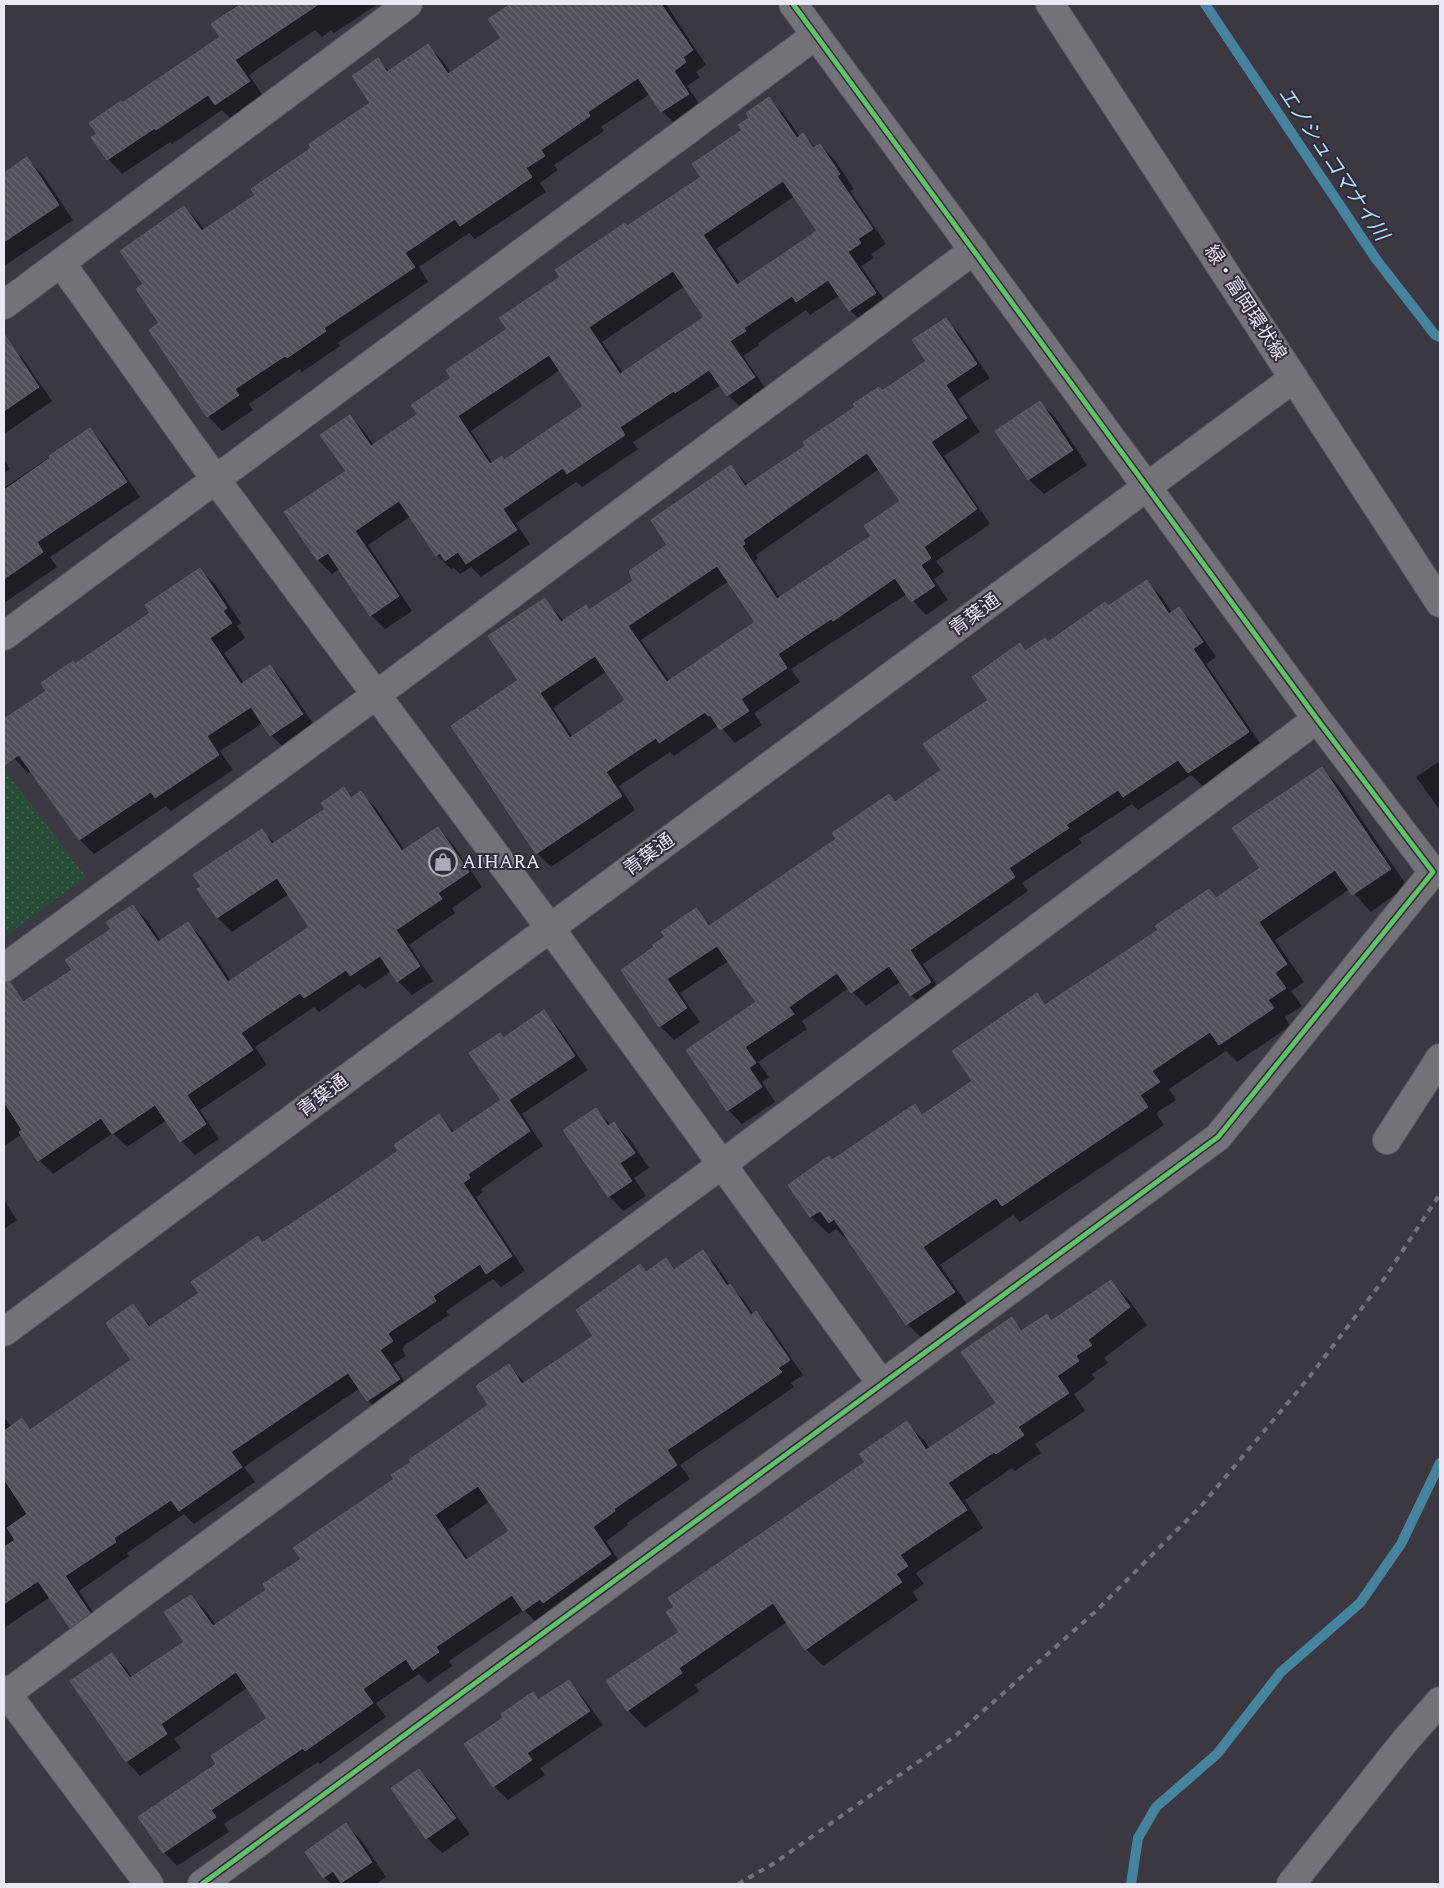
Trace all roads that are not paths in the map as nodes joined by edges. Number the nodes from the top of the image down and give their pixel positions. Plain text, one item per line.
1 (408, 4) edge
2 (793, 4) edge
3 (1050, 4) edge
4 (816, 35) junction
5 (974, 250) junction
6 (61, 263) junction
7 (4, 305) edge
8 (1294, 378) junction
9 (216, 480) junction
10 (1148, 487) junction
11 (1440, 603) edge
12 (4, 636) edge
13 (376, 695) junction
14 (1317, 718) junction
15 (1436, 869) edge
16 (550, 928) junction
17 (4, 968) edge
18 (1440, 1058) edge
19 (1387, 1140) dead end
20 (721, 1165) junction
21 (4, 1332) edge
22 (881, 1383) junction
23 (5, 1693) edge
24 (1440, 1701) edge
25 (149, 1884) edge
26 (202, 1884) edge
27 (1291, 1884) edge

1 - 6 street
2 - 4 street
3 - 8 street, 緑・富岡環状線
4 - 5 street
4 - 9 street
5 - 10 street
5 - 13 street
6 - 7 street
6 - 9 street
8 - 10 street, 青葉通
8 - 11 street, 緑・富岡環状線
9 - 12 street
9 - 13 street
10 - 14 street
10 - 16 street, 青葉通
13 - 16 street
13 - 17 street
14 - 15 street
14 - 20 street
15 - 22 street
16 - 20 street
16 - 21 street, 青葉通
18 - 19 street
20 - 22 street
20 - 23 street
22 - 26 street
23 - 25 street
24 - 27 street

